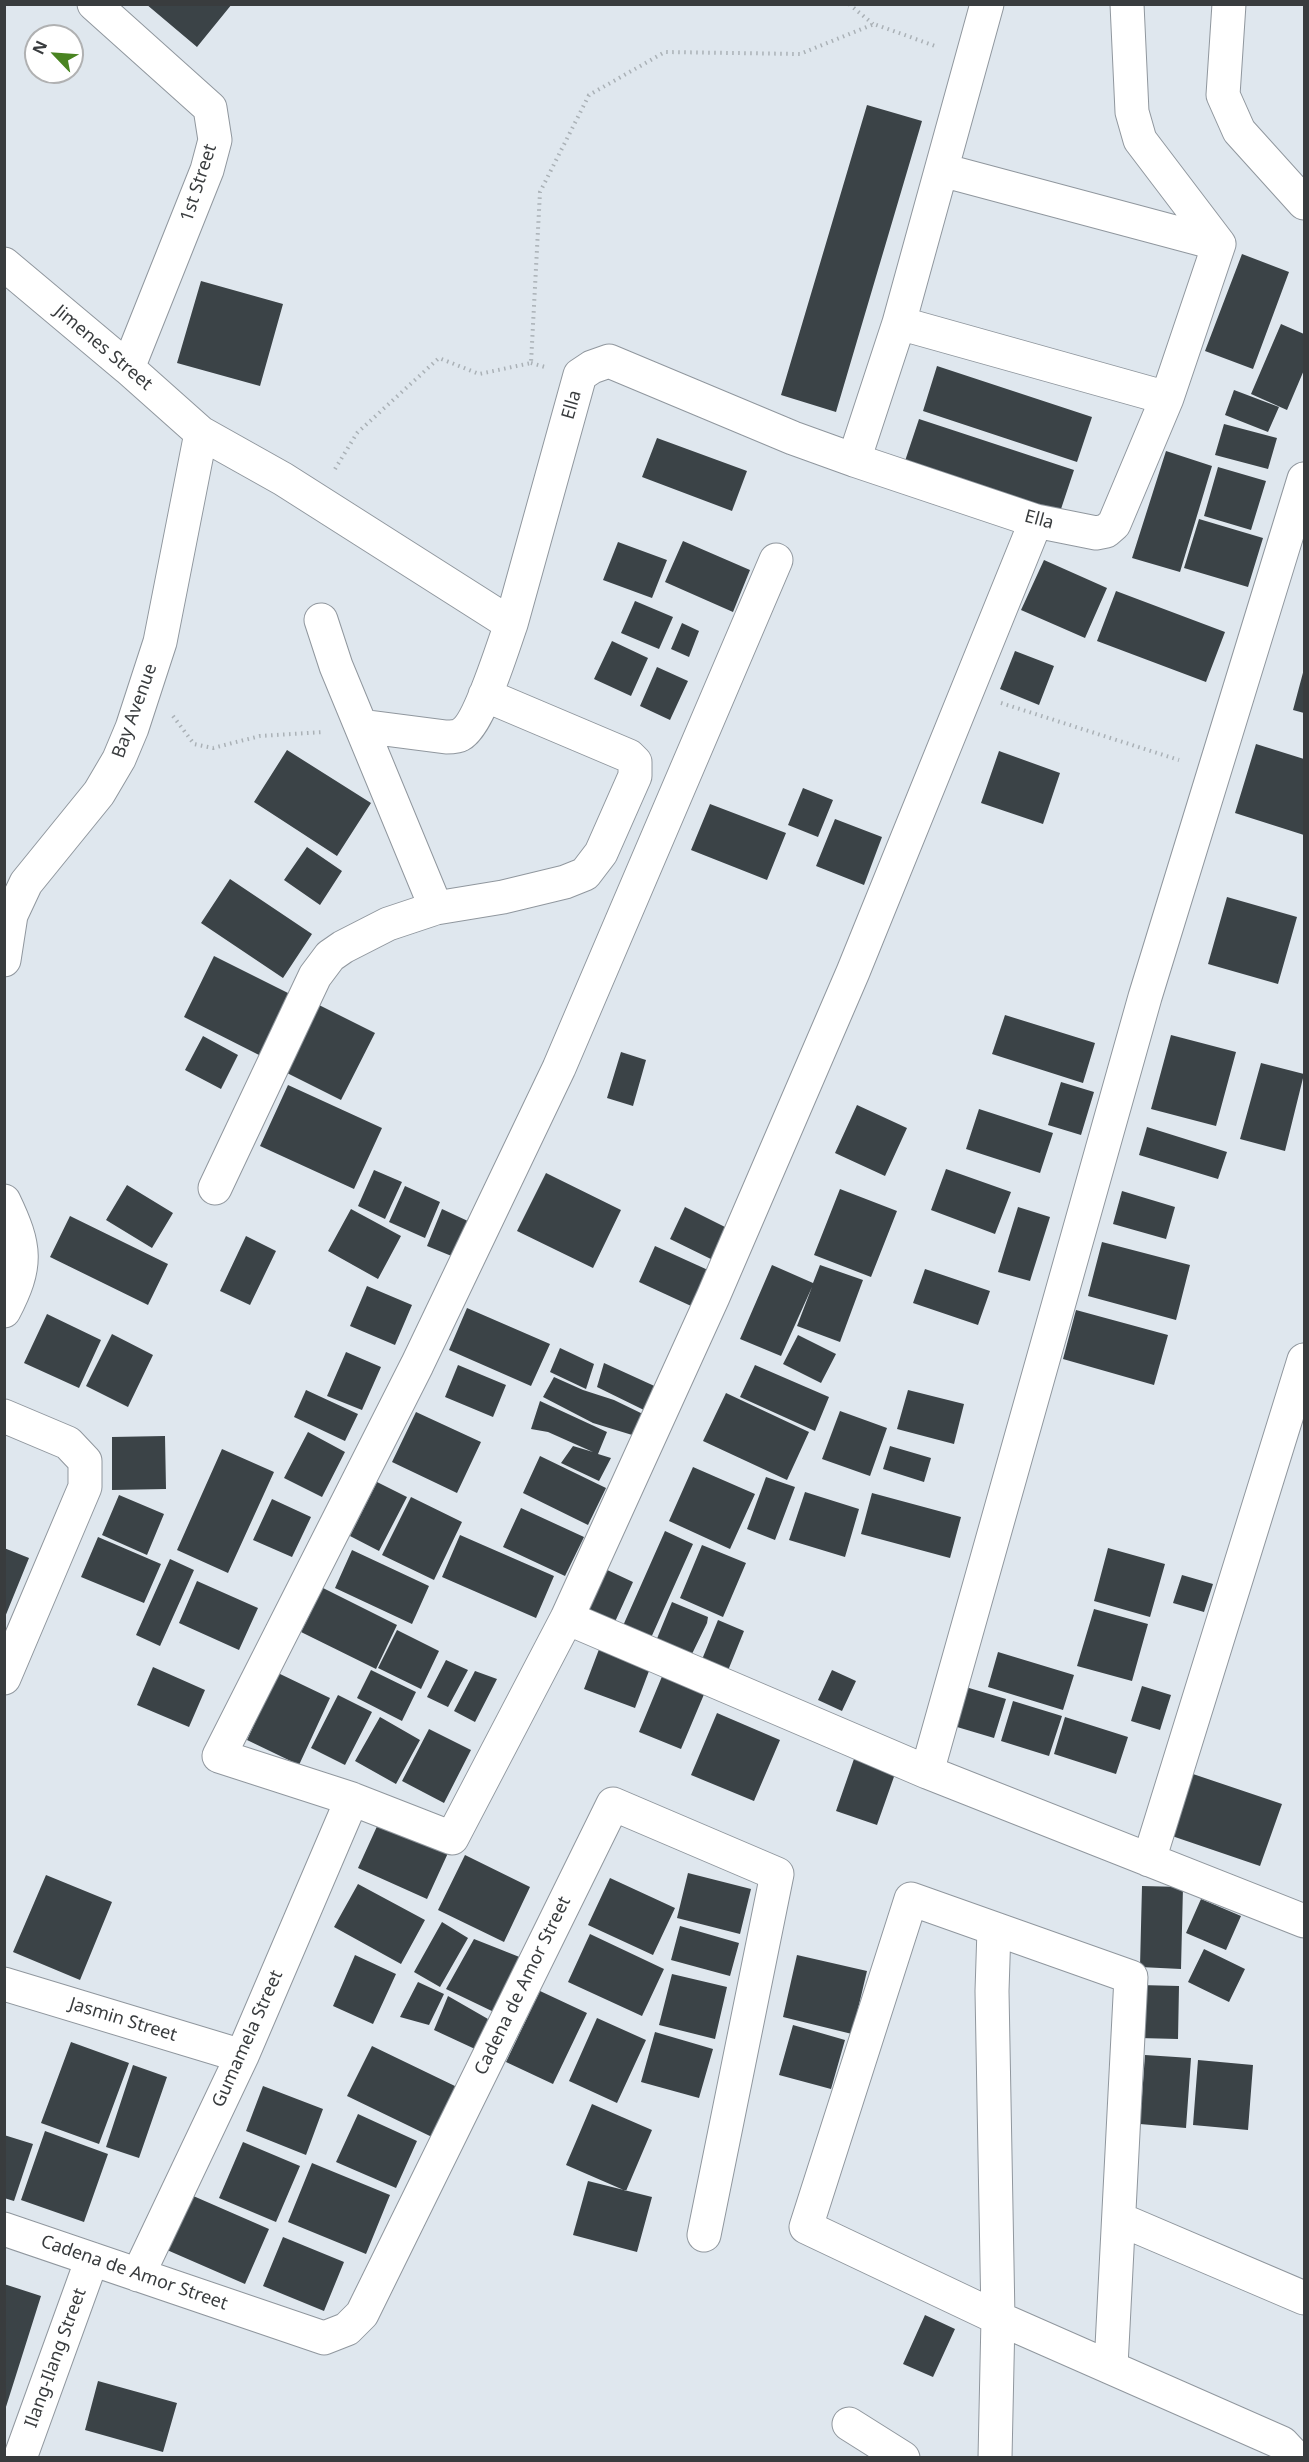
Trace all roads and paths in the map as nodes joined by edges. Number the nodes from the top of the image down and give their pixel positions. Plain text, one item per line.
1 (94, 4) edge
2 (849, 4) edge
3 (987, 4) edge
4 (1127, 4) edge
5 (1229, 4) edge
6 (874, 24) junction
7 (973, 59) junction
8 (942, 170) junction
9 (1305, 202) edge
10 (1220, 244) junction
11 (4, 264) edge
12 (899, 323) junction
13 (128, 368) junction
14 (1167, 399) junction
15 (201, 433) junction
16 (854, 460) junction
17 (334, 471) dead end
18 (1305, 479) edge
19 (1036, 521) junction
20 (776, 560) dead end
21 (321, 620) dead end
22 (511, 624) junction
23 (148, 681) junction
24 (966, 692) junction
25 (485, 695) junction
26 (361, 726) junction
27 (1214, 771) junction
28 (435, 908) junction
29 (4, 960) edge
30 (215, 1188) dead end
31 (4, 1201) edge
32 (4, 1311) edge
33 (1305, 1360) edge
34 (4, 1416) edge
35 (567, 1618) junction
36 (4, 1678) edge
37 (927, 1772) junction
38 (352, 1799) junction
39 (1149, 1860) junction
40 (1305, 1921) edge
41 (994, 1929) junction
42 (4, 1984) edge
43 (242, 2056) junction
44 (1119, 2219) junction
45 (4, 2229) edge
46 (704, 2235) dead end
47 (92, 2259) junction
48 (138, 2276) junction
49 (1305, 2298) edge
50 (998, 2318) junction
51 (1111, 2366) junction
52 (849, 2424) dead end
53 (1299, 2456) edge
54 (20, 2457) edge
55 (903, 2457) edge
56 (995, 2457) edge

1 - 13 street, 1st Street
2 - 6 path
3 - 7 street
4 - 10 street
5 - 9 street
6 - 7 path
6 - 17 path
7 - 8 street
8 - 10 street
8 - 12 street
10 - 14 street
11 - 13 street, Jimenes Street
12 - 14 street
12 - 16 street
13 - 15 street, Jimenes Street
14 - 19 street, Ella
15 - 22 street
15 - 23 street, Bay Avenue
16 - 19 street, Ella
16 - 22 street, Ella
18 - 27 street
19 - 24 street
20 - 38 street
21 - 26 street
22 - 25 street, Ella
23 - 26 path
23 - 29 street, Bay Avenue
24 - 27 path
24 - 35 street
25 - 26 street, Ella
25 - 28 street
26 - 28 street
27 - 37 street
28 - 30 street
31 - 32 street
33 - 39 street
34 - 36 street
35 - 37 street
35 - 38 street
37 - 39 street
38 - 43 street, Gumamela Street
39 - 40 street
41 - 44 street
41 - 50 street
41 - 50 street
42 - 43 street, Jasmin Street
43 - 48 street, Gumamela Street
44 - 49 street
44 - 51 street
45 - 47 street, Cadena de Amor Street
46 - 48 street, Cadena de Amor Street
47 - 48 street, Cadena de Amor Street
47 - 54 street, Ilang-Ilang Street
50 - 51 street
50 - 56 street
51 - 53 street
52 - 55 street

